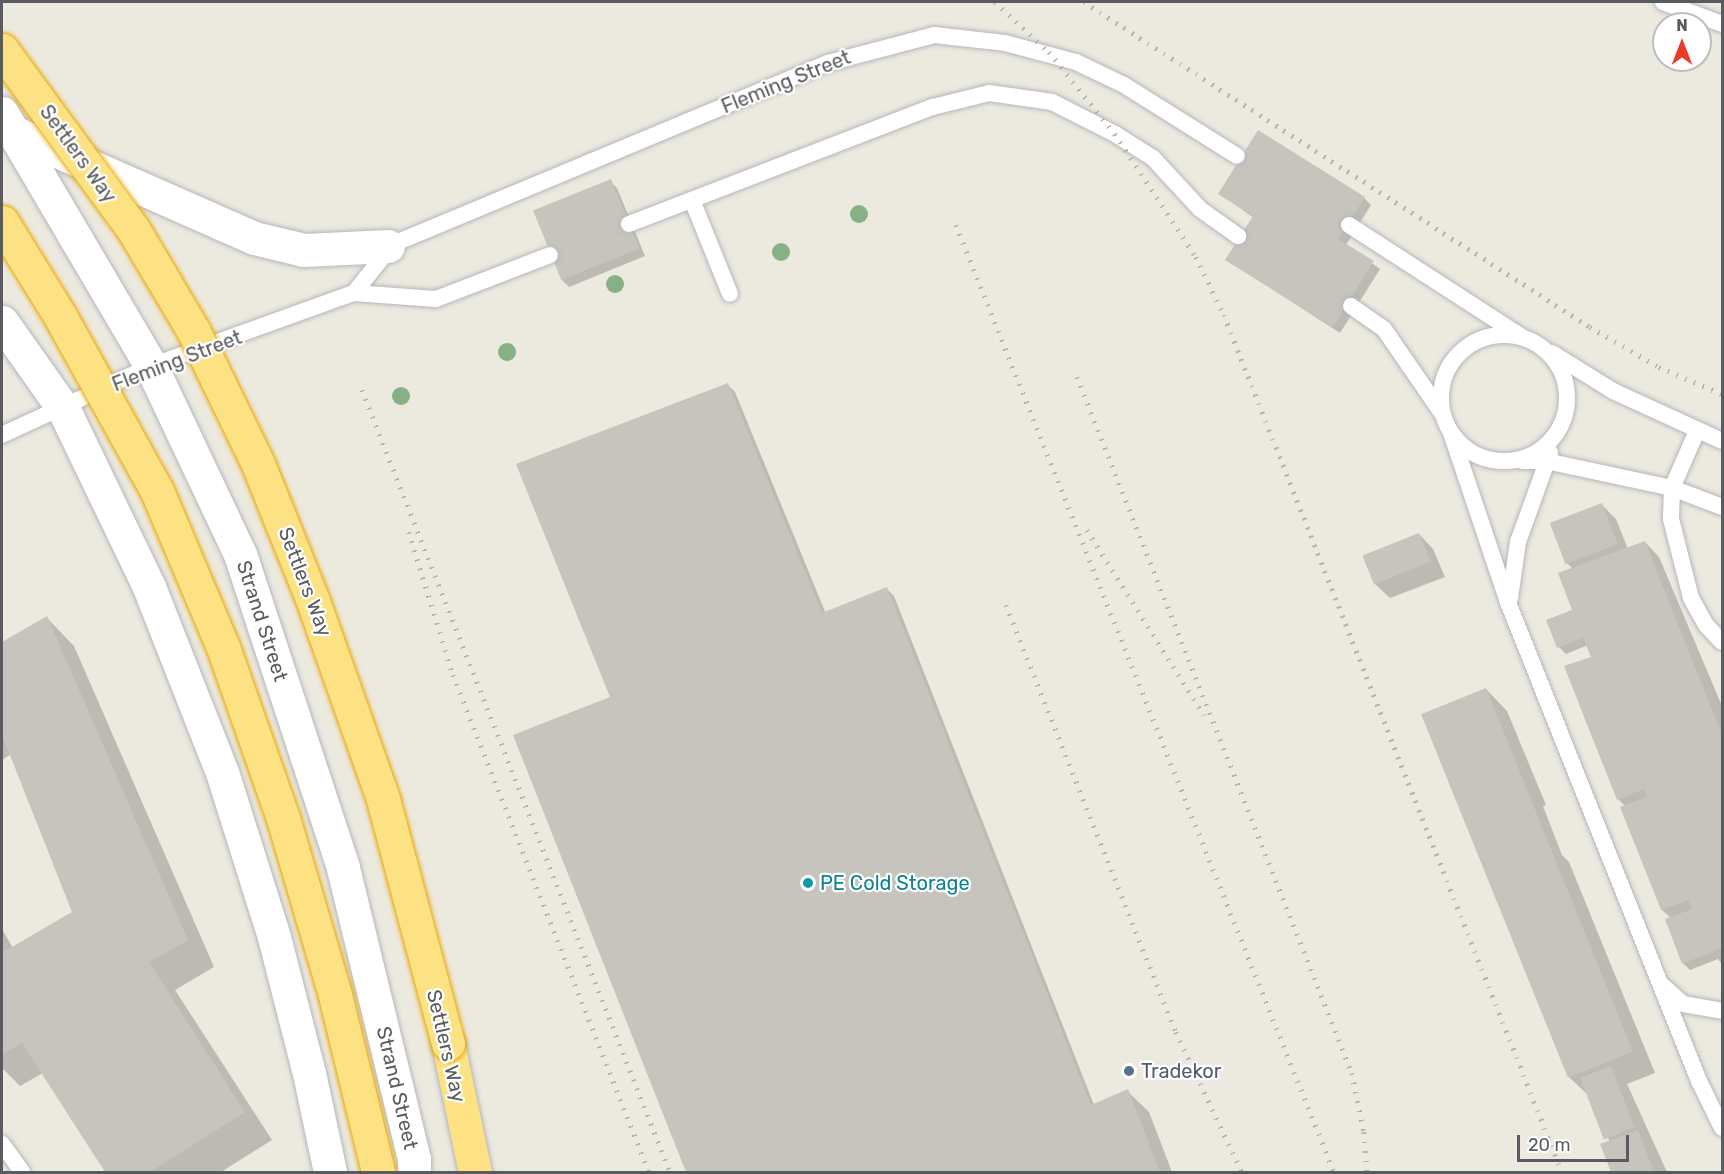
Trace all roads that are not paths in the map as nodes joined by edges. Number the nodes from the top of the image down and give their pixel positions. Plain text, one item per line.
1 (1662, 2) edge
2 (1721, 20) edge
3 (2, 50) edge
4 (9, 123) edge
5 (1237, 156) dead end
6 (692, 200) junction
7 (2, 222) edge
8 (629, 224) dead end
9 (1349, 225) dead end
10 (1238, 236) dead end
11 (388, 246) junction
12 (550, 255) dead end
13 (354, 293) junction
14 (730, 294) dead end
15 (1351, 306) dead end
16 (2, 322) edge
17 (1524, 338) junction
18 (1543, 348) junction
19 (150, 366) junction
20 (63, 408) junction
21 (1443, 415) junction
22 (1563, 421) junction
23 (1697, 431) junction
24 (1451, 433) junction
25 (2, 435) edge
26 (1722, 441) edge
27 (1502, 461) junction
28 (1546, 461) junction
29 (1672, 488) junction
30 (1722, 507) edge
31 (1509, 604) junction
32 (1722, 642) edge
33 (1657, 978) junction
34 (1722, 1011) edge
35 (1722, 1128) edge
36 (2, 1144) edge
37 (415, 1168) edge
38 (22, 1173) edge
39 (330, 1173) edge
40 (378, 1173) edge
41 (475, 1173) edge

1 - 2 lane
3 - 41 highway, Settlers Way, bridge
4 - 11 street
4 - 19 street, Strand Street
5 - 11 lane, Fleming Street
6 - 8 lane
6 - 10 lane
6 - 14 lane
7 - 40 highway, bridge
9 - 17 lane
11 - 13 lane
12 - 13 lane, Fleming Street
13 - 19 lane, Fleming Street
15 - 21 lane
16 - 20 street
17 - 18 lane
17 - 21 lane
18 - 22 lane
18 - 23 lane
19 - 20 lane, Fleming Street
19 - 37 street, Strand Street
20 - 25 lane, Fleming Street
20 - 39 street
21 - 24 lane
22 - 27 lane
22 - 28 lane
23 - 26 lane
23 - 29 lane
24 - 27 lane
24 - 31 lane
27 - 28 lane
28 - 29 lane
28 - 31 lane
29 - 30 lane
29 - 32 lane
31 - 33 lane
33 - 34 lane
33 - 35 lane
36 - 38 lane

